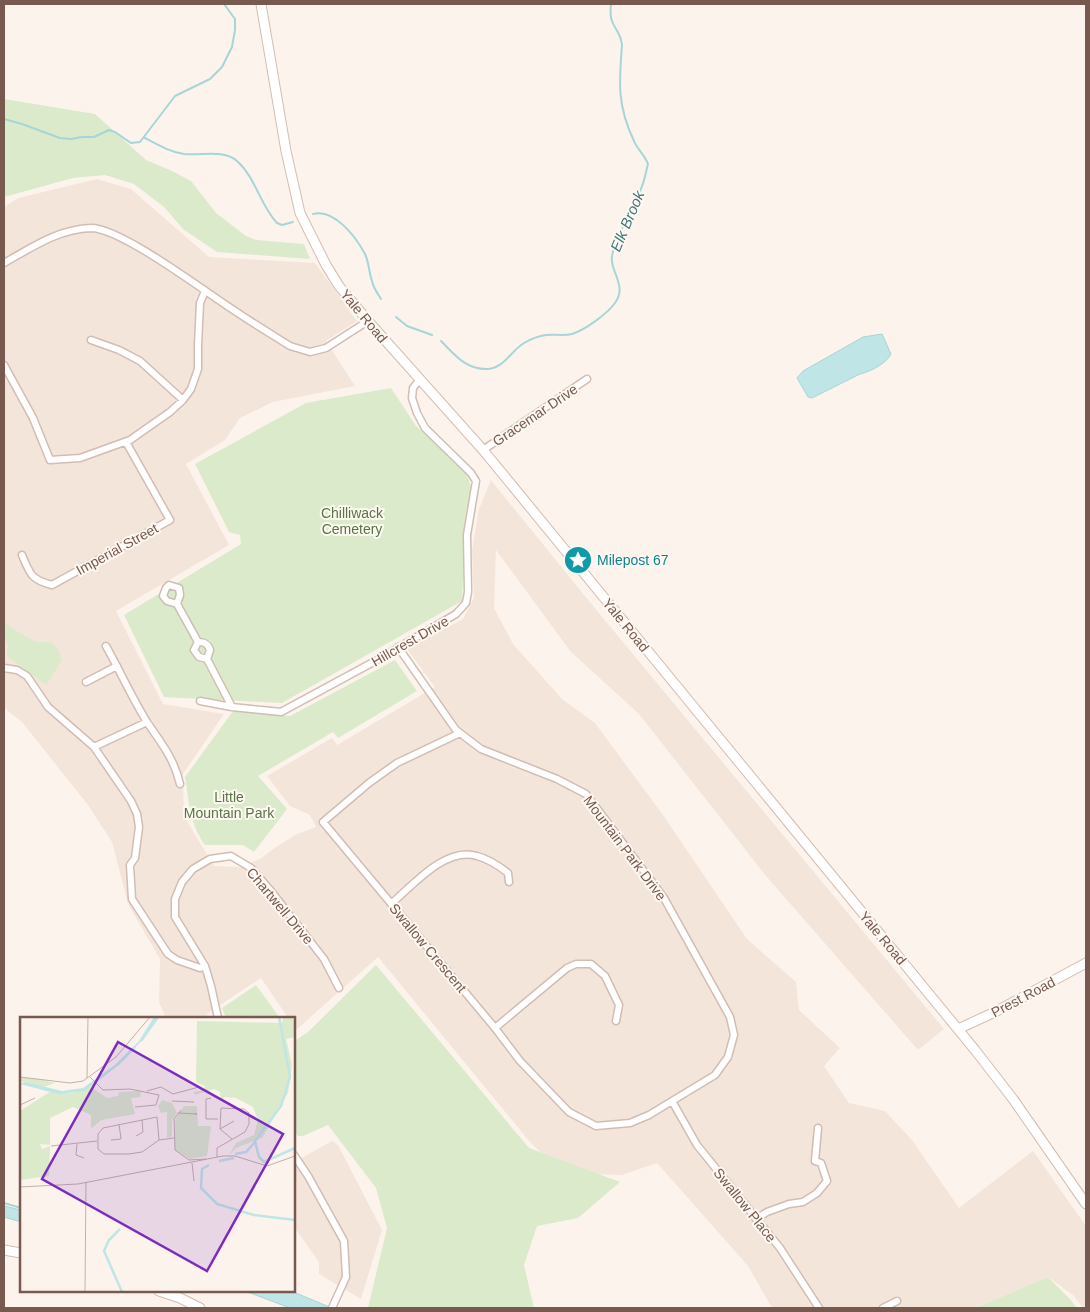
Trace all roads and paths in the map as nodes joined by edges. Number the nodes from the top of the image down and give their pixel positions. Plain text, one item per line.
1 (261, 4) edge
2 (4, 264) edge
3 (205, 291) junction
4 (368, 321) junction
5 (91, 340) dead end
6 (4, 364) edge
7 (420, 379) junction
8 (587, 379) dead end
9 (183, 400) junction
10 (126, 442) junction
11 (483, 450) junction
12 (22, 555) dead end
13 (177, 604) dead end
14 (198, 642) junction
15 (106, 646) dead end
16 (398, 648) junction
17 (207, 659) junction
18 (117, 666) junction
19 (4, 668) edge
20 (86, 682) dead end
21 (200, 701) dead end
22 (232, 707) junction
23 (147, 722) junction
24 (460, 732) junction
25 (94, 747) junction
26 (180, 784) dead end
27 (509, 882) dead end
28 (392, 903) junction
29 (1086, 963) edge
30 (205, 966) junction
31 (339, 988) dead end
32 (218, 1017) edge
33 (616, 1021) dead end
34 (495, 1028) junction
35 (958, 1029) junction
36 (672, 1101) junction
37 (818, 1128) dead end
38 (295, 1156) edge
39 (1086, 1204) edge
40 (756, 1219) junction
41 (4, 1250) edge
42 (20, 1253) edge
43 (162, 1292) edge
44 (897, 1301) dead end
45 (200, 1308) edge
46 (332, 1308) edge
47 (819, 1308) edge
48 (883, 1308) edge

1 - 4 main road, Yale Road
2 - 3 street
3 - 4 street
3 - 9 street
4 - 7 main road, Yale Road
5 - 9 street
6 - 10 street
7 - 11 main road, Yale Road
7 - 16 street, Hillcrest Drive
8 - 11 street, Gracemar Drive
9 - 10 street
10 - 12 street, Imperial Street
11 - 35 main road, Yale Road
13 - 14 street
14 - 17 street
14 - 17 street
15 - 18 street
16 - 22 street, Hillcrest Drive
16 - 24 street, Mountain Park Drive
17 - 22 street
18 - 20 street
18 - 23 street
19 - 25 street
21 - 22 street, Hillcrest Drive
23 - 25 street
23 - 26 street
24 - 28 street, Swallow Crescent
24 - 36 street, Mountain Park Drive
25 - 30 street
27 - 28 street
28 - 34 street, Swallow Crescent
29 - 35 main road, Prest Road
30 - 31 street, Chartwell Drive
30 - 32 street, Chartwell Drive
33 - 34 street
34 - 36 street, Swallow Crescent
35 - 39 main road, Yale Road
36 - 40 street, Swallow Place
37 - 40 street
38 - 46 street
40 - 47 street, Swallow Place
41 - 42 main road
43 - 45 main road
44 - 48 street

